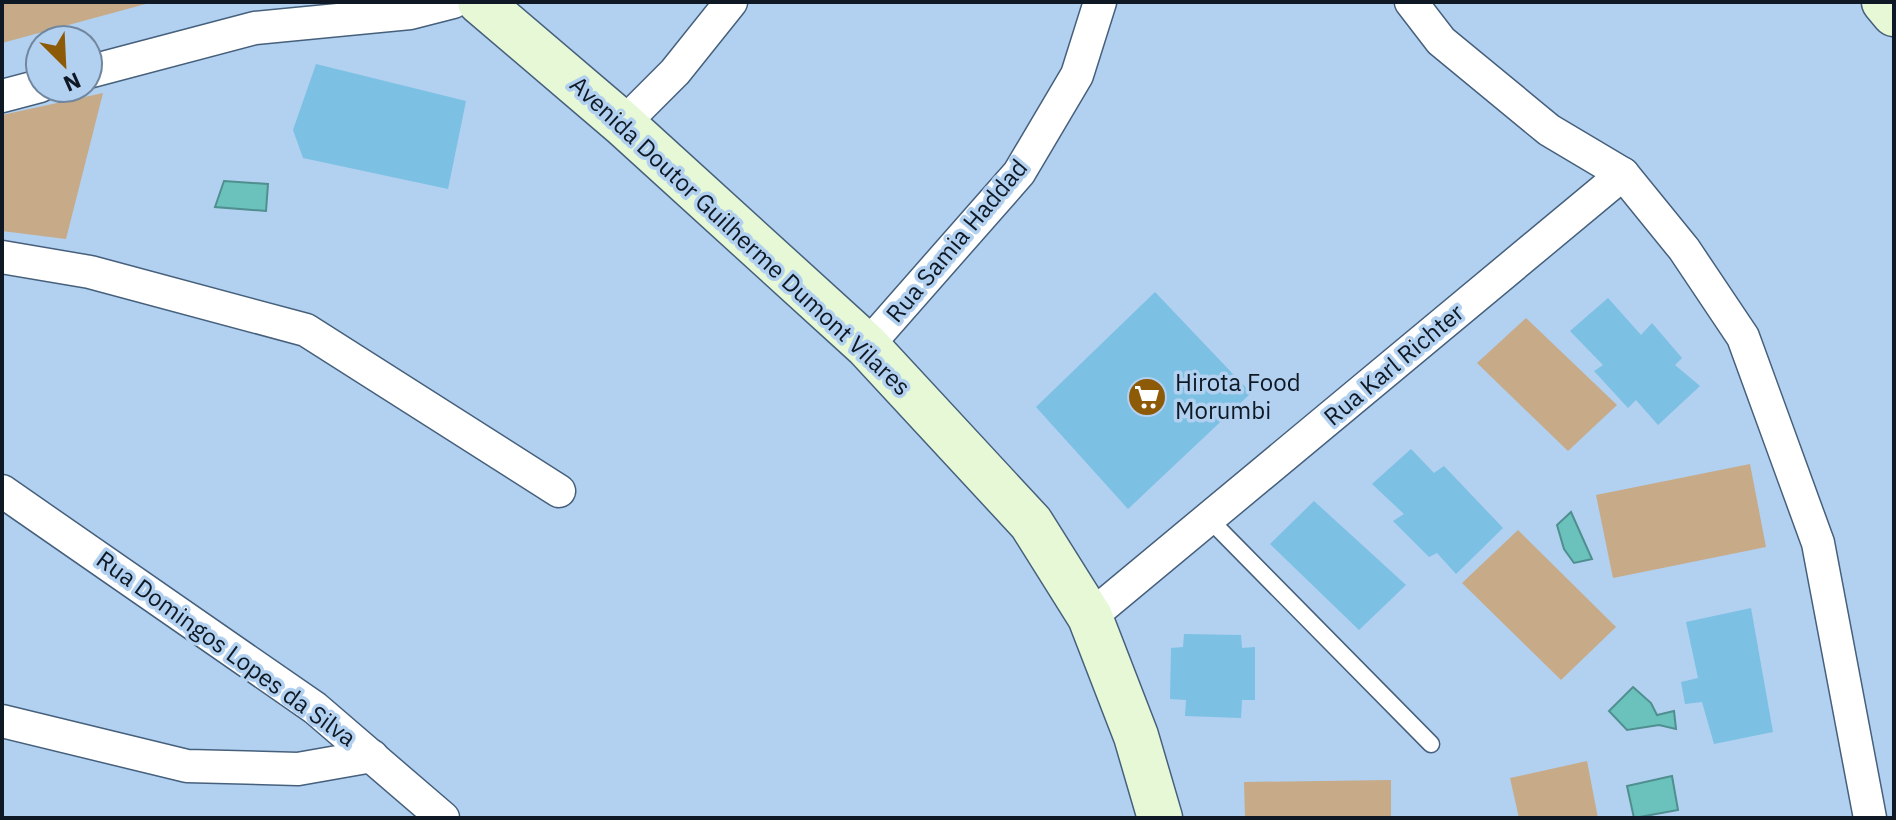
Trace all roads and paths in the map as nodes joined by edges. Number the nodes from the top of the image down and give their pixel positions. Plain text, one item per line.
1 (453, 2) edge
2 (480, 2) edge
3 (731, 2) edge
4 (1100, 2) edge
5 (1411, 2) edge
6 (1884, 2) edge
7 (1894, 14) edge
8 (104, 68) edge
9 (24, 90) edge
10 (2, 96) edge
11 (623, 124) junction
12 (1623, 174) junction
13 (2, 257) edge
14 (867, 346) junction
15 (2, 491) edge
16 (559, 491) dead end
17 (1209, 519) junction
18 (1090, 617) junction
19 (2, 721) edge
20 (1431, 744) dead end
21 (372, 756) junction
22 (443, 818) edge
23 (1160, 818) edge
24 (1870, 818) edge

1 - 8 street
2 - 11 main road, Avenida Doutor Guilherme Dumont Vilares
3 - 11 street
4 - 14 street, Rua Samia Haddad
5 - 12 street
6 - 7 main road
9 - 10 street
11 - 14 main road, Avenida Doutor Guilherme Dumont Vilares
12 - 17 street, Rua Karl Richter
12 - 24 street
13 - 16 street
14 - 18 main road, Avenida Doutor Guilherme Dumont Vilares
15 - 21 street, Rua Domingos Lopes da Silva
17 - 18 street, Rua Karl Richter
17 - 20 lane
18 - 23 main road, Avenida Doutor Guilherme Dumont Vilares
19 - 21 street
21 - 22 street, Rua Domingos Lopes da Silva

